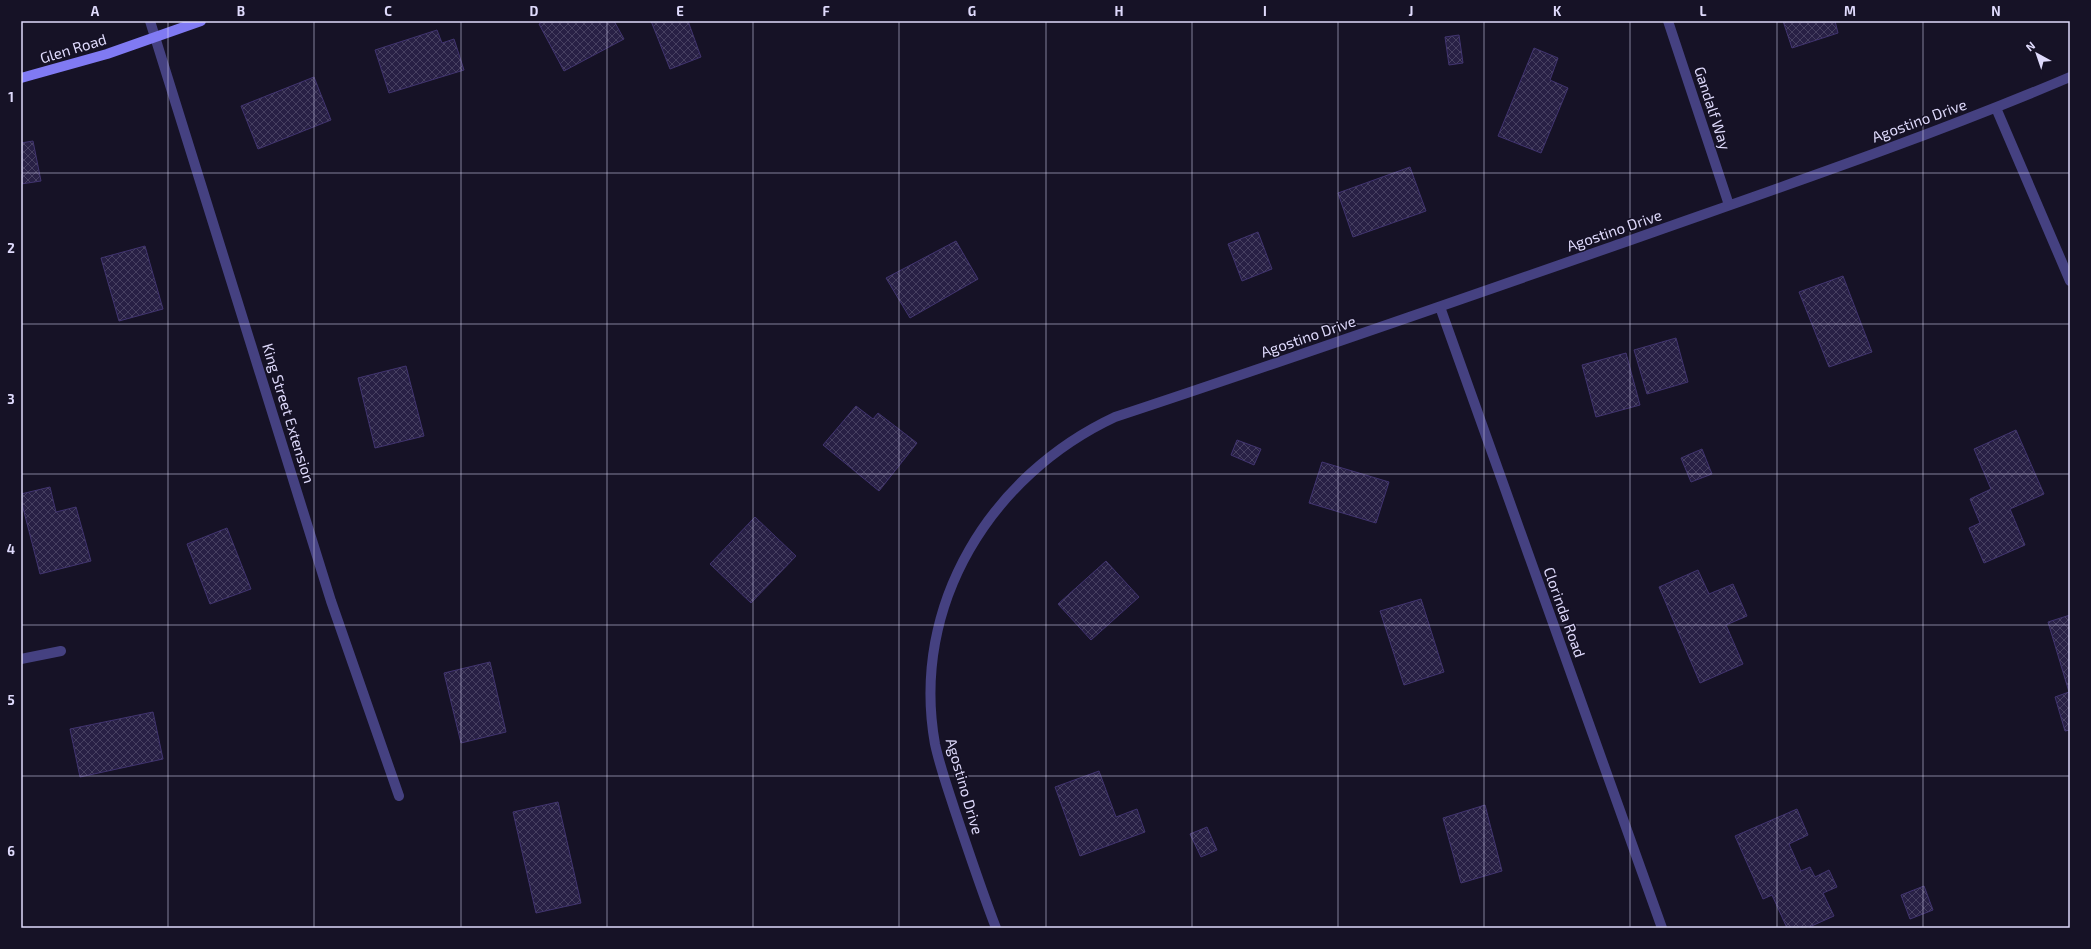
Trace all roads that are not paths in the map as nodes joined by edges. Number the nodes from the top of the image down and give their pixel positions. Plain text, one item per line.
1 (150, 21) edge
2 (201, 21) edge
3 (1668, 21) edge
4 (155, 38) junction
5 (2070, 77) edge
6 (21, 78) edge
7 (1996, 108) junction
8 (1729, 205) junction
9 (2070, 281) edge
10 (1440, 307) junction
11 (61, 651) dead end
12 (21, 659) edge
13 (399, 796) dead end
14 (996, 928) edge
15 (1662, 928) edge

1 - 4 street, King Street Extension
2 - 4 street, Glen Road
3 - 8 street, Gandalf Way
4 - 6 street, Glen Road
4 - 13 street, King Street Extension
5 - 7 street, Agostino Drive
7 - 8 street, Agostino Drive
7 - 9 street
8 - 10 street, Agostino Drive
10 - 14 street, Agostino Drive
10 - 15 street, Clorinda Road
11 - 12 street

